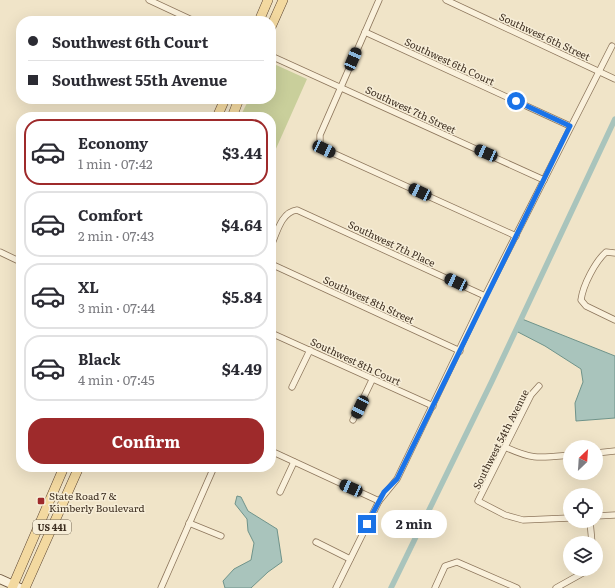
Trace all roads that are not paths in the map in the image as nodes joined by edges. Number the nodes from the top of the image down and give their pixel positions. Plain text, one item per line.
1 (149, 0) edge
2 (268, 0) edge
3 (283, 0) edge
4 (379, 0) edge
5 (446, 0) edge
6 (183, 16) edge
7 (261, 16) edge
8 (276, 16) edge
9 (365, 32) junction
10 (612, 46) dead end
11 (276, 58) edge
12 (598, 70) junction
13 (615, 79) edge
14 (341, 87) junction
15 (570, 126) junction
16 (544, 180) junction
17 (276, 234) edge
18 (516, 236) junction
19 (0, 252) edge
20 (615, 253) edge
21 (16, 260) edge
22 (276, 266) edge
23 (485, 296) junction
24 (615, 320) edge
25 (276, 335) edge
26 (310, 350) junction
27 (460, 350) junction
28 (372, 380) junction
29 (539, 386) dead end
30 (292, 387) dead end
31 (433, 406) junction
32 (353, 420) dead end
33 (504, 447) junction
34 (615, 451) edge
35 (603, 452) edge
36 (276, 453) edge
37 (563, 456) edge
38 (294, 462) junction
39 (62, 472) edge
40 (77, 472) edge
41 (212, 472) edge
42 (280, 492) dead end
43 (379, 500) junction
44 (615, 515) edge
45 (603, 516) edge
46 (563, 518) edge
47 (189, 523) junction
48 (221, 536) dead end
49 (316, 542) dead end
50 (350, 559) junction
51 (577, 576) edge
52 (0, 579) edge
53 (15, 587) edge
54 (162, 587) edge
55 (26, 588) edge
56 (336, 588) edge
57 (435, 588) edge
58 (516, 588) edge
59 (556, 588) edge

1 - 6 street
2 - 7 main road
3 - 8 main road
4 - 9 street
5 - 12 street, Southwest 6th Street
9 - 14 street
9 - 15 street, Southwest 6th Court
10 - 12 street
11 - 14 street, Southwest 7th Street
12 - 13 street, Southwest 6th Street
12 - 15 street
14 - 16 street, Southwest 7th Street
14 - 18 street
15 - 16 street
16 - 18 street
17 - 23 street, Southwest 7th Place
18 - 23 street
19 - 21 street
20 - 24 street
22 - 27 street, Southwest 8th Street
23 - 27 street
25 - 26 street, Southwest 8th Court
26 - 28 street, Southwest 8th Court
26 - 30 street
27 - 31 street
28 - 31 street, Southwest 8th Court
28 - 32 street
29 - 33 street, Southwest 54th Avenue
31 - 43 street
33 - 37 street
33 - 46 street, Southwest 54th Avenue
34 - 35 street
36 - 38 street
38 - 42 street
38 - 43 street
39 - 53 main road, US 441
40 - 55 main road, US 441
41 - 47 street
43 - 50 street
44 - 45 street
47 - 48 street
47 - 54 street
49 - 50 street
50 - 56 street
51 - 59 street
52 - 53 street
57 - 58 street

